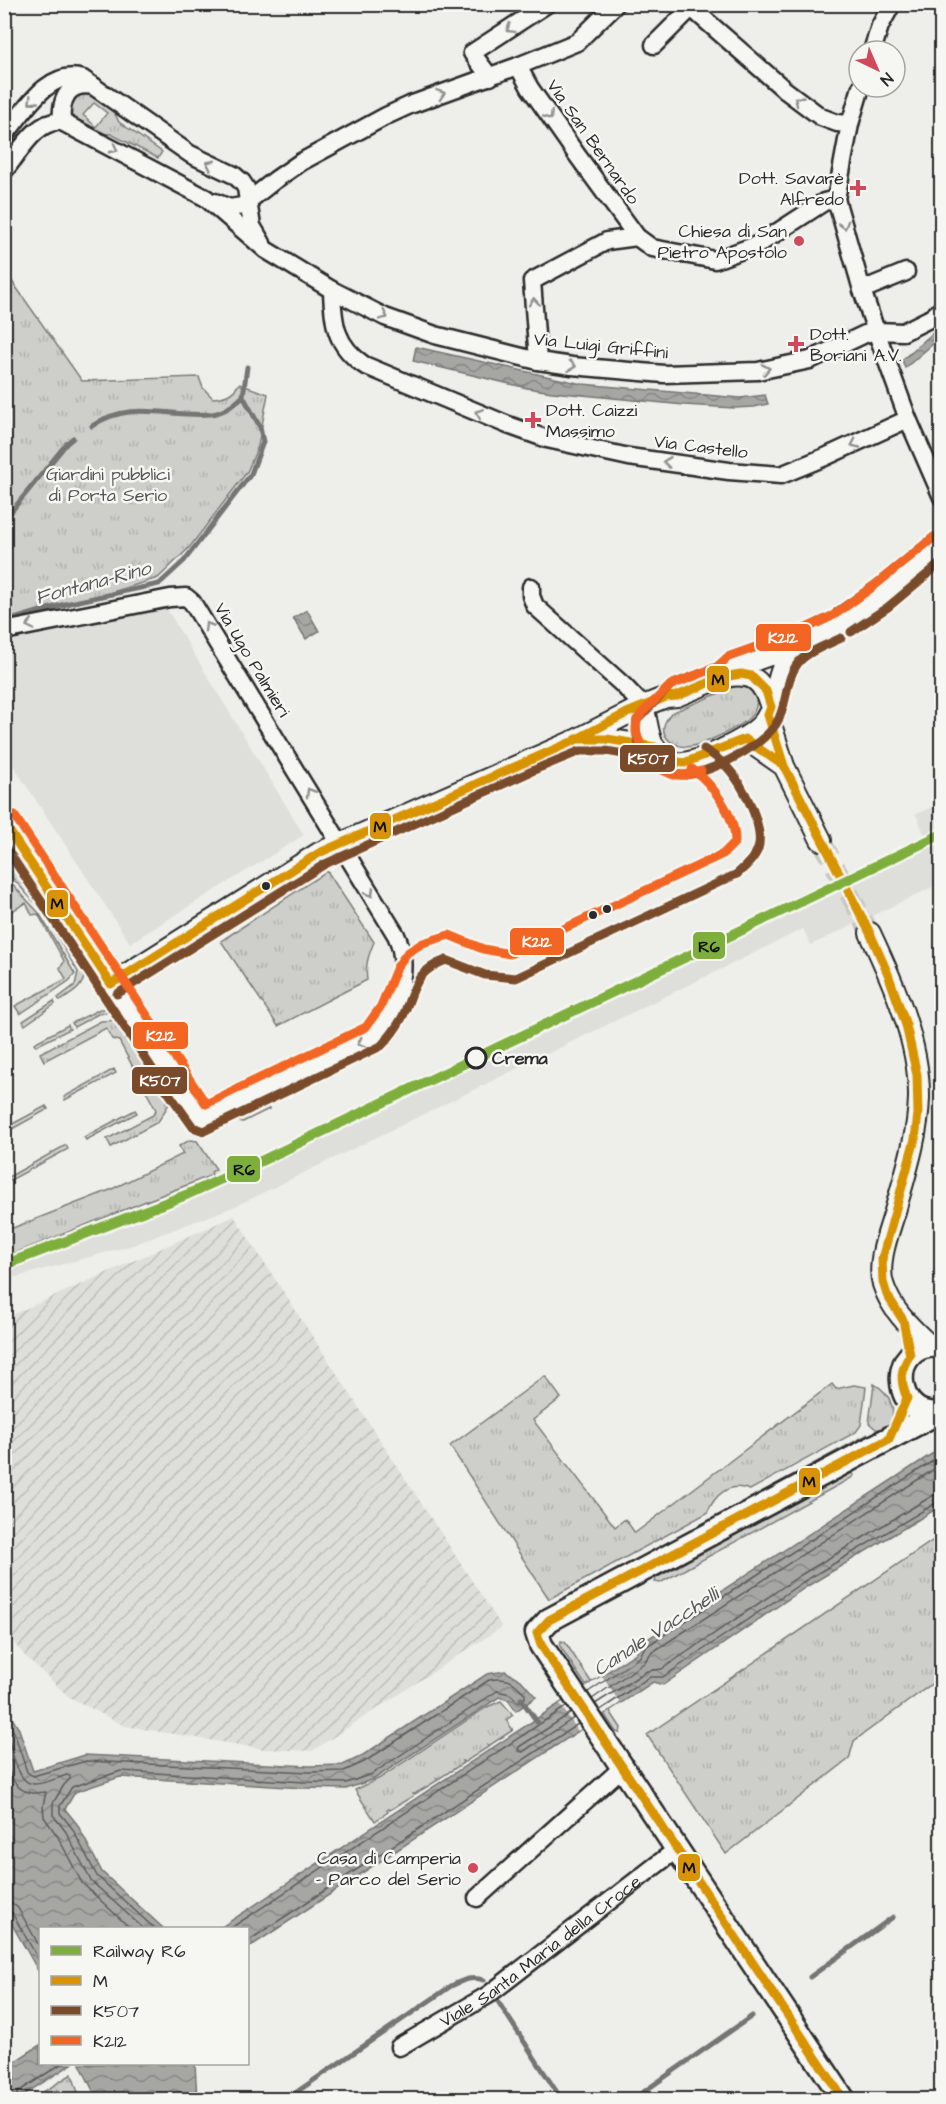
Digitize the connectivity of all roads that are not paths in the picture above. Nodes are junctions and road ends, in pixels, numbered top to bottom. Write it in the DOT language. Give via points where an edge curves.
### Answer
graph roads {
  1 [pos="548,4"];
  2 [pos="616,4"];
  3 [pos="892,4"];
  4 [pos="689,6"];
  5 [pos="876,39"];
  6 [pos="654,45"];
  7 [pos="518,66"];
  8 [pos="490,76"];
  9 [pos="95,87"];
  10 [pos="857,99"];
  11 [pos="62,122"];
  12 [pos="850,124"];
  13 [pos="4,136"];
  14 [pos="4,171"];
  15 [pos="206,198"];
  16 [pos="836,199"];
  17 [pos="248,202"];
  18 [pos="637,237"];
  19 [pos="266,250"];
  20 [pos="906,272"];
  21 [pos="332,290"];
  22 [pos="862,290"];
  23 [pos="942,309"];
  24 [pos="876,332"];
  25 [pos="538,361"];
  26 [pos="908,419"];
  27 [pos="942,497"];
  28 [pos="942,546"];
  29 [pos="531,587"];
  30 [pos="4,630"];
  31 [pos="801,644"];
  32 [pos="723,677"];
  33 [pos="770,711"];
  34 [pos="646,716"];
  35 [pos="578,739"];
  36 [pos="745,739"];
  37 [pos="655,747"];
  38 [pos="784,766"];
  39 [pos="4,822"];
  40 [pos="821,840"];
  41 [pos="340,843"];
  42 [pos="870,933"];
  43 [pos="111,984"];
  44 [pos="927,1349"];
  45 [pos="906,1398"];
  46 [pos="939,1412"];
  47 [pos="889,1439"];
  48 [pos="624,1767"];
  49 [pos="677,1849"];
  50 [pos="477,1898"];
  51 [pos="399,2047"];
  52 [pos="844,2100"];
  1 -- 8 [label="street, one-way" via="472,53"];
  2 -- 7 [label="street" via="578,42"];
  3 -- 5 [label="street"];
  4 -- 6 [label="street"];
  12 -- 4 [label="street, one-way" via="820,117"];
  7 -- 8 [label="street"];
  7 -- 18 [label="street, Via San Bernardo, one-way"];
  17 -- 8 [label="street, one-way" via="302,162 386,116"];
  9 -- 11 [label="street" via="76,86 67,94"];
  9 -- 13 [label="street, one-way" via="68,76 51,83"];
  17 -- 9 [label="street, one-way" via="246,188 238,178 190,154"];
  10 -- 12 [label="street"];
  11 -- 14 [label="street" via="41,127"];
  11 -- 15 [label="street, one-way"];
  12 -- 16 [label="street"];
  15 -- 17 [label="street" via="232,208"];
  15 -- 19 [label="street, Via Luigi Griffini"];
  16 -- 18 [label="street, Via San Bernardo" via="824,202 759,244 715,260 652,248"];
  16 -- 22 [label="street, one-way"];
  17 -- 19 [label="street" via="252,226"];
  25 -- 18 [label="street, one-way" via="532,281 607,241"];
  19 -- 21 [label="street, Via Luigi Griffini"];
  20 -- 22 [label="street"];
  21 -- 25 [label="street, Via Luigi Griffini, one-way" via="410,328"];
  26 -- 21 [label="street, Via Castello, one-way" via="781,475 641,459 567,444 508,425 364,365 346,350 338,335"];
  22 -- 24 [label="street"];
  23 -- 24 [label="street, Via Luigi Griffini" via="903,332"];
  25 -- 24 [label="street, Via Luigi Griffini, one-way" via="664,374 758,371 810,360"];
  24 -- 26 [label="street"];
  26 -- 27 [label="street"];
  28 -- 31 [label="street" via="853,616"];
  29 -- 34 [label="street" via="535,606 623,686"];
  41 -- 30 [label="street, Via Ugo Palmieri, one-way" via="189,599 170,598"];
  31 -- 32 [label="street" via="733,668"];
  31 -- 33 [label="street" via="782,665"];
  32 -- 33 [label="street" via="751,676 766,692"];
  32 -- 34 [label="street" via="677,696"];
  33 -- 36 [label="street"];
  33 -- 38 [label="street"];
  34 -- 35 [label="street"];
  34 -- 37 [label="street"];
  35 -- 37 [label="street"];
  35 -- 41 [label="street"];
  36 -- 37 [label="street" via="684,763 662,758"];
  36 -- 38 [label="street"];
  38 -- 40 [label="street"];
  39 -- 43 [label="street"];
  41 -- 43 [label="street"];
  41 -- 43 [label="street, one-way" via="401,945 400,988 386,1022 374,1037 202,1119"];
  42 -- 44 [label="street" via="906,1025 919,1095 915,1139 882,1259 883,1282 903,1320"];
  44 -- 45 [label="main road" via="903,1365 902,1388"];
  45 -- 46 [label="main road" via="925,1412"];
  45 -- 47 [label="main road"];
  46 -- 47 [label="main road"];
  47 -- 48 [label="main road" via="549,1620 537,1633"];
  48 -- 49 [label="main road"];
  48 -- 50 [label="street"];
  49 -- 51 [label="street, Viale Santa Maria della Croce" via="488,1995"];
  49 -- 52 [label="main road"];
}
